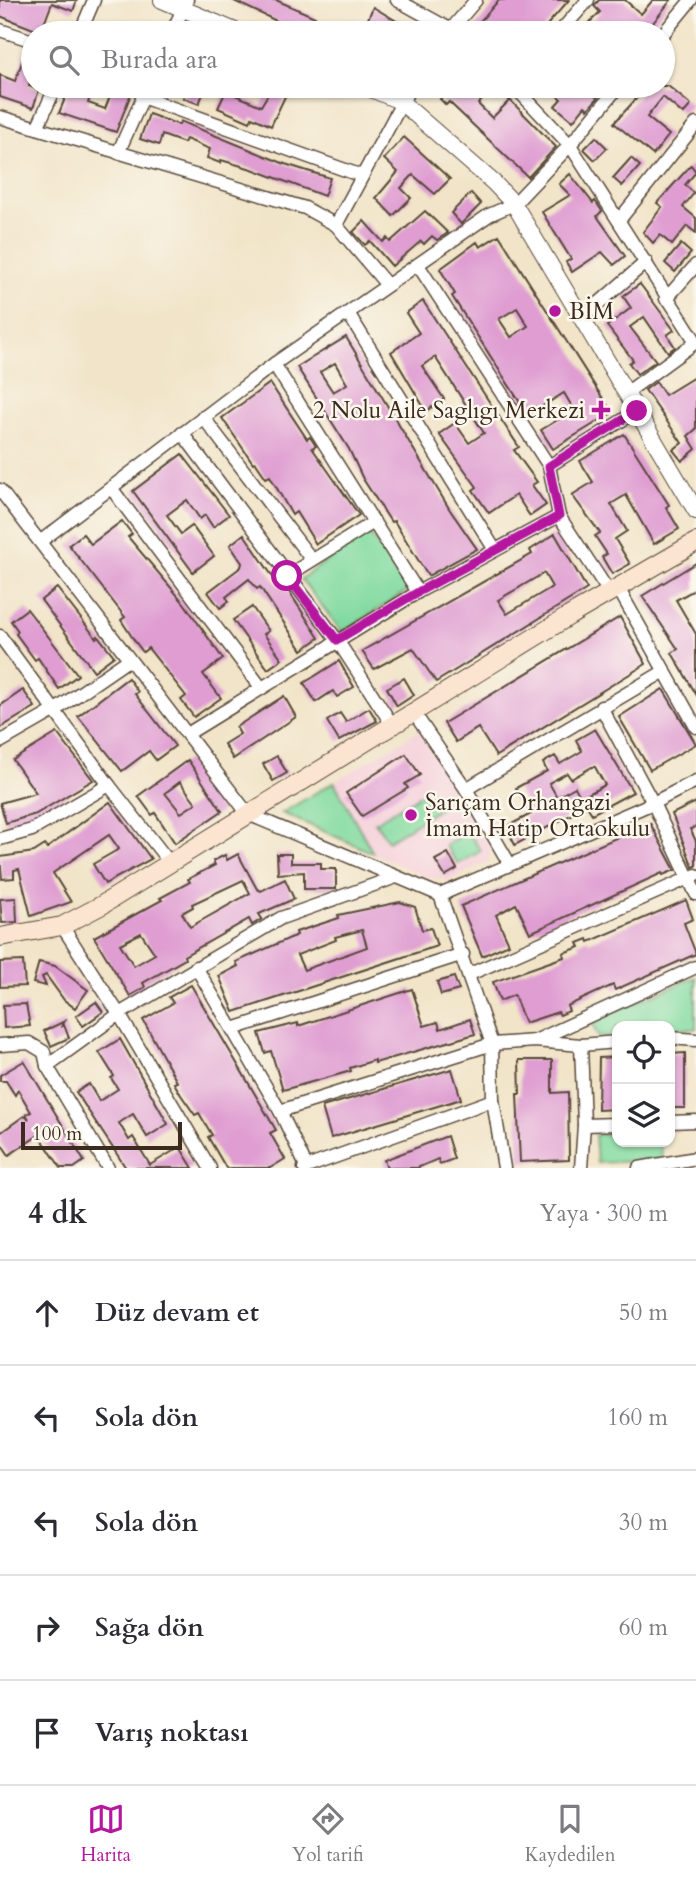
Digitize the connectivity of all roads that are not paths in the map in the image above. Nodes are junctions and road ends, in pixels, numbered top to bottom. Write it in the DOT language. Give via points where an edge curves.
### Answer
graph roads {
  1 [pos="94,0"];
  2 [pos="162,0"];
  3 [pos="397,0"];
  4 [pos="476,0"];
  5 [pos="588,0"];
  6 [pos="691,0"];
  7 [pos="185,4"];
  8 [pos="85,21"];
  9 [pos="177,21"];
  10 [pos="217,21"];
  11 [pos="433,21"];
  12 [pos="460,21"];
  13 [pos="570,21"];
  14 [pos="674,21"];
  15 [pos="0,30"];
  16 [pos="21,37"];
  17 [pos="51,98"];
  18 [pos="142,98"];
  19 [pos="160,98"];
  20 [pos="393,98"];
  21 [pos="402,98"];
  22 [pos="525,98"];
  23 [pos="609,98"];
  24 [pos="400,101"];
  25 [pos="0,117"];
  26 [pos="696,124"];
  27 [pos="37,128"];
  28 [pos="570,145"];
  29 [pos="118,153"];
  30 [pos="362,176"];
  31 [pos="514,204"];
  32 [pos="620,219"];
  33 [pos="336,225"];
  34 [pos="646,262"];
  35 [pos="418,265"];
  36 [pos="696,265"];
  37 [pos="387,285"];
  38 [pos="666,299"];
  39 [pos="348,313"];
  40 [pos="582,318"];
  41 [pos="696,342"];
  42 [pos="274,364"];
  43 [pos="626,393"];
  44 [pos="637,411"];
  45 [pos="203,417"];
  46 [pos="182,433"];
  47 [pos="549,466"];
  48 [pos="112,489"];
  49 [pos="1,493"];
  50 [pos="696,511"];
  51 [pos="559,516"];
  52 [pos="374,522"];
  53 [pos="41,541"];
  54 [pos="696,542"];
  55 [pos="495,550"];
  56 [pos="312,560"];
  57 [pos="287,576"];
  58 [pos="613,590"];
  59 [pos="418,592"];
  60 [pos="0,636"];
  61 [pos="337,640"];
  62 [pos="128,660"];
  63 [pos="663,672"];
  64 [pos="260,687"];
  65 [pos="601,707"];
  66 [pos="54,711"];
  67 [pos="414,713"];
  68 [pos="393,726"];
  69 [pos="696,727"];
  70 [pos="189,733"];
  71 [pos="0,742"];
  72 [pos="696,781"];
  73 [pos="109,785"];
  74 [pos="466,789"];
  75 [pos="653,803"];
  76 [pos="248,814"];
  77 [pos="0,839"];
  78 [pos="170,863"];
  79 [pos="509,863"];
  80 [pos="692,876"];
  81 [pos="396,877"];
  82 [pos="696,894"];
  83 [pos="440,895"];
  84 [pos="62,926"];
  85 [pos="0,937"];
  86 [pos="463,954"];
  87 [pos="196,967"];
  88 [pos="696,967"];
  89 [pos="470,974"];
  90 [pos="119,1014"];
  91 [pos="233,1029"];
  92 [pos="675,1039"];
  93 [pos="536,1041"];
  94 [pos="696,1041"];
  95 [pos="612,1042"];
  96 [pos="492,1044"];
  97 [pos="0,1045"];
  98 [pos="581,1045"];
  99 [pos="47,1066"];
  100 [pos="494,1100"];
  101 [pos="280,1111"];
  102 [pos="696,1121"];
  103 [pos="675,1122"];
  104 [pos="612,1124"];
  105 [pos="584,1125"];
  106 [pos="696,1158"];
  107 [pos="305,1167"];
  108 [pos="108,1168"];
  109 [pos="209,1168"];
  110 [pos="504,1168"];
  111 [pos="581,1168"];
  112 [pos="639,1168"];
  1 -- 8 [label="street"];
  2 -- 7 [label="street"];
  3 -- 11 [label="street"];
  4 -- 12 [label="street"];
  5 -- 13 [label="street"];
  6 -- 14 [label="street"];
  7 -- 9 [label="street"];
  7 -- 10 [label="street"];
  15 -- 16 [label="street"];
  17 -- 27 [label="street"];
  18 -- 29 [label="street"];
  19 -- 30 [label="street"];
  20 -- 24 [label="street"];
  21 -- 24 [label="street"];
  22 -- 28 [label="street"];
  23 -- 28 [label="street"];
  24 -- 30 [label="street"];
  24 -- 31 [label="street"];
  25 -- 27 [label="street"];
  26 -- 32 [label="street"];
  27 -- 29 [label="street"];
  28 -- 31 [label="street"];
  28 -- 32 [label="street"];
  29 -- 33 [label="street" via="305,208"];
  30 -- 33 [label="street"];
  31 -- 35 [label="street" via="489,215"];
  31 -- 40 [label="street"];
  32 -- 34 [label="street"];
  33 -- 37 [label="street"];
  34 -- 38 [label="street"];
  34 -- 40 [label="street"];
  35 -- 37 [label="street"];
  35 -- 47 [label="street"];
  36 -- 38 [label="street"];
  37 -- 39 [label="street"];
  38 -- 41 [label="street"];
  39 -- 42 [label="street"];
  39 -- 55 [label="street"];
  40 -- 43 [label="street"];
  41 -- 43 [label="street"];
  42 -- 45 [label="street"];
  42 -- 52 [label="street"];
  43 -- 44 [label="street"];
  44 -- 47 [label="street"];
  44 -- 50 [label="street"];
  45 -- 46 [label="street"];
  45 -- 56 [label="street"];
  46 -- 48 [label="street"];
  46 -- 57 [label="street"];
  47 -- 51 [label="street"];
  48 -- 53 [label="street"];
  48 -- 64 [label="street"];
  49 -- 53 [label="street"];
  51 -- 55 [label="street"];
  51 -- 58 [label="street"];
  52 -- 56 [label="street"];
  52 -- 59 [label="street"];
  53 -- 62 [label="street"];
  54 -- 58 [label="main road"];
  55 -- 59 [label="street"];
  56 -- 57 [label="street"];
  57 -- 61 [label="street"];
  58 -- 63 [label="street"];
  58 -- 67 [label="main road"];
  59 -- 61 [label="street"];
  60 -- 66 [label="street"];
  61 -- 64 [label="street"];
  61 -- 68 [label="street"];
  62 -- 66 [label="street"];
  62 -- 70 [label="street"];
  63 -- 65 [label="street"];
  63 -- 69 [label="street"];
  64 -- 70 [label="street"];
  65 -- 74 [label="street"];
  65 -- 75 [label="street"];
  66 -- 71 [label="street"];
  66 -- 73 [label="street"];
  67 -- 68 [label="main road"];
  67 -- 74 [label="street"];
  68 -- 76 [label="main road"];
  70 -- 76 [label="street"];
  72 -- 75 [label="street"];
  73 -- 77 [label="street" via="32,830"];
  73 -- 78 [label="street"];
  74 -- 79 [label="street"];
  75 -- 79 [label="street"];
  75 -- 80 [label="street"];
  76 -- 78 [label="main road"];
  76 -- 81 [label="street"];
  78 -- 84 [label="main road"];
  79 -- 83 [label="street"];
  80 -- 82 [label="street"];
  80 -- 89 [label="street"];
  81 -- 83 [label="street"];
  81 -- 87 [label="street" via="281,918"];
  83 -- 86 [label="street"];
  84 -- 85 [label="main road"];
  84 -- 90 [label="street"];
  86 -- 89 [label="street"];
  86 -- 91 [label="street"];
  87 -- 90 [label="street"];
  87 -- 91 [label="street"];
  88 -- 93 [label="street"];
  89 -- 96 [label="street"];
  90 -- 99 [label="street"];
  90 -- 109 [label="street"];
  91 -- 101 [label="street"];
  92 -- 94 [label="street"];
  93 -- 96 [label="street"];
  93 -- 98 [label="street"];
  95 -- 98 [label="street"];
  96 -- 100 [label="street"];
  96 -- 101 [label="street"];
  97 -- 99 [label="street" via="29,1043 44,1052"];
  98 -- 105 [label="street"];
  99 -- 108 [label="street"];
  100 -- 107 [label="street"];
  100 -- 110 [label="street"];
  101 -- 107 [label="street"];
  102 -- 103 [label="street"];
  104 -- 105 [label="street"];
  105 -- 111 [label="street"];
  106 -- 112 [label="street"];
}
